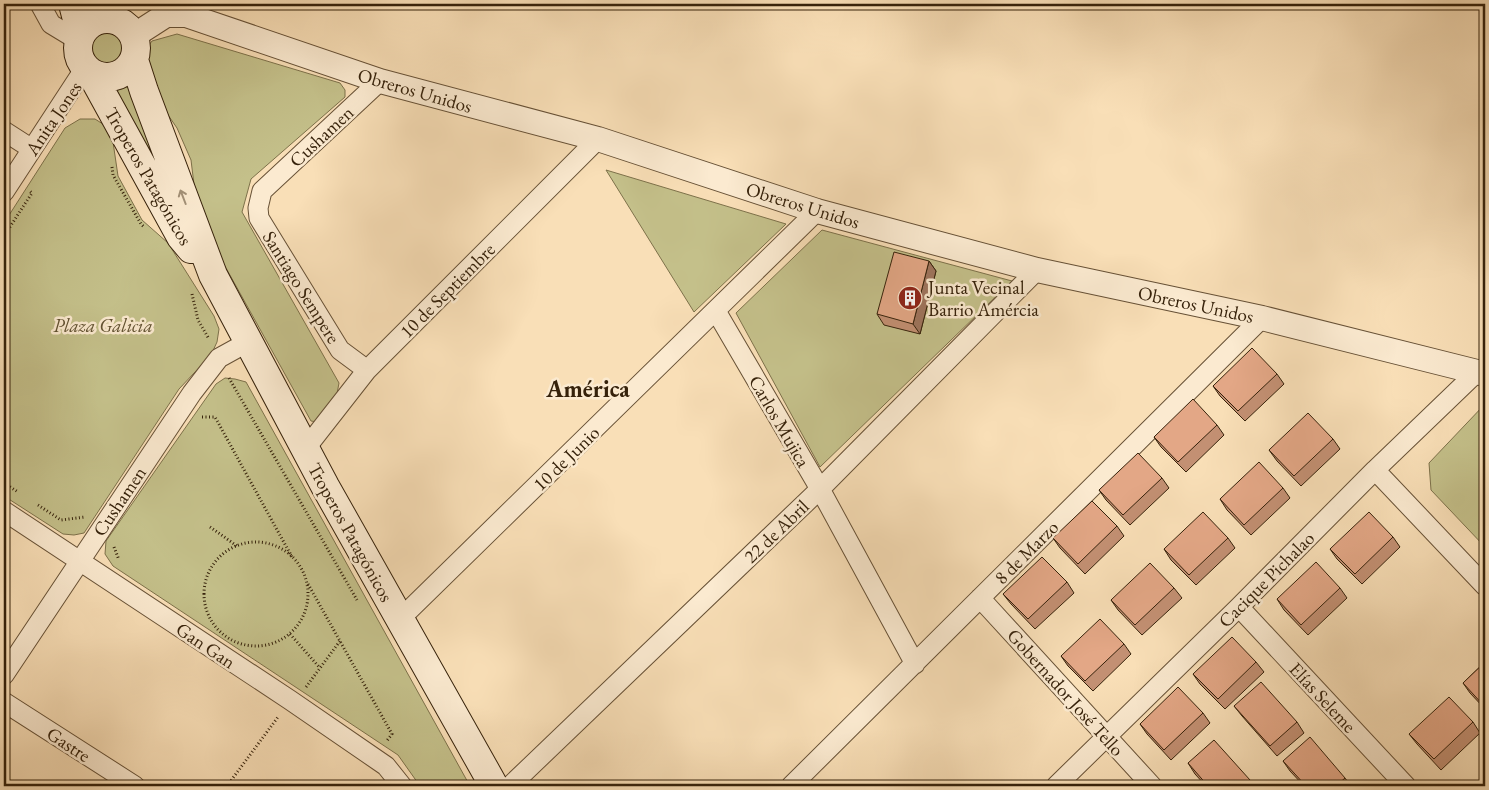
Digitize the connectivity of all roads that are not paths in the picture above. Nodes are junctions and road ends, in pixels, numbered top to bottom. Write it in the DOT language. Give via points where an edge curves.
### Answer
graph roads {
  1 [pos="40,4"];
  2 [pos="73,4"];
  3 [pos="109,12"];
  4 [pos="80,38"];
  5 [pos="135,48"];
  6 [pos="88,71"];
  7 [pos="380,81"];
  8 [pos="4,131"];
  9 [pos="598,139"];
  10 [pos="32,149"];
  11 [pos="262,191"];
  12 [pos="4,192"];
  13 [pos="817,211"];
  14 [pos="1037,270"];
  15 [pos="201,280"];
  16 [pos="716,311"];
  17 [pos="1262,318"];
  18 [pos="248,342"];
  19 [pos="367,370"];
  20 [pos="1481,373"];
  21 [pos="306,448"];
  22 [pos="1375,470"];
  23 [pos="820,489"];
  24 [pos="4,511"];
  25 [pos="79,560"];
  26 [pos="1485,586"];
  27 [pos="980,598"];
  28 [pos="1239,607"];
  29 [pos="399,620"];
  30 [pos="915,664"];
  31 [pos="4,675"];
  32 [pos="4,702"];
  33 [pos="1106,736"];
  34 [pos="135,786"];
  35 [pos="402,786"];
  36 [pos="494,786"];
  37 [pos="510,786"];
  38 [pos="791,786"];
  39 [pos="1056,786"];
  40 [pos="1152,786"];
  41 [pos="1406,786"];
  1 -- 4 [label="street" via="51,24"];
  2 -- 4 [label="main road, Troperos Patagónicos"];
  3 -- 4 [label="main road" via="105,19 87,27"];
  3 -- 5 [label="main road" via="130,28"];
  4 -- 6 [label="main road, Troperos Patagónicos" via="78,54"];
  5 -- 6 [label="main road, Troperos Patagónicos" via="129,69 116,76 100,77"];
  5 -- 7 [label="street, Obreros Unidos" via="166,15 186,15"];
  15 -- 5 [label="main road, Troperos Patagónicos, one-way" via="144,91"];
  6 -- 10 [label="street, Anita Jones"];
  6 -- 15 [label="main road, Troperos Patagónicos" via="181,237"];
  7 -- 9 [label="street, Obreros Unidos"];
  7 -- 11 [label="street, Cushamen"];
  8 -- 10 [label="street"];
  9 -- 13 [label="street, Obreros Unidos"];
  9 -- 19 [label="street, 10 de Septiembre"];
  10 -- 12 [label="street, Anita Jones"];
  11 -- 19 [label="street, Santiago Sempere" via="259,218 340,350"];
  13 -- 14 [label="street, Obreros Unidos"];
  13 -- 16 [label="street, 10 de Junio"];
  14 -- 17 [label="street, Obreros Unidos"];
  14 -- 23 [label="street, 22 de Abril"];
  15 -- 18 [label="main road, Troperos Patagónicos"];
  16 -- 23 [label="street, Carlos Mujica"];
  16 -- 29 [label="street, 10 de Junio"];
  17 -- 20 [label="street, Obreros Unidos"];
  17 -- 27 [label="street, 8 de Marzo"];
  18 -- 21 [label="main road, Troperos Patagónicos"];
  18 -- 25 [label="street, Cushamen" via="219,358"];
  19 -- 21 [label="street, 10 de Septiembre"];
  20 -- 22 [label="street, Cacique Pichalao"];
  21 -- 29 [label="main road, Troperos Patagónicos"];
  22 -- 26 [label="street"];
  22 -- 28 [label="street, Cacique Pichalao"];
  23 -- 30 [label="street, Carlos Mujica"];
  23 -- 37 [label="street, 22 de Abril"];
  24 -- 25 [label="street, Gan Gan"];
  25 -- 31 [label="street, Cushamen"];
  25 -- 35 [label="street, Gan Gan" via="297,695 386,766"];
  27 -- 30 [label="street, 8 de Marzo"];
  27 -- 33 [label="street, Gobernador José Tello"];
  28 -- 33 [label="street, Cacique Pichalao"];
  28 -- 41 [label="street, Elías Seleme"];
  29 -- 36 [label="main road, Troperos Patagónicos"];
  30 -- 38 [label="street, 8 de Marzo"];
  32 -- 34 [label="street, Gastre"];
  33 -- 39 [label="street, Cacique Pichalao"];
  33 -- 40 [label="street, Gobernador José Tello"];
}
